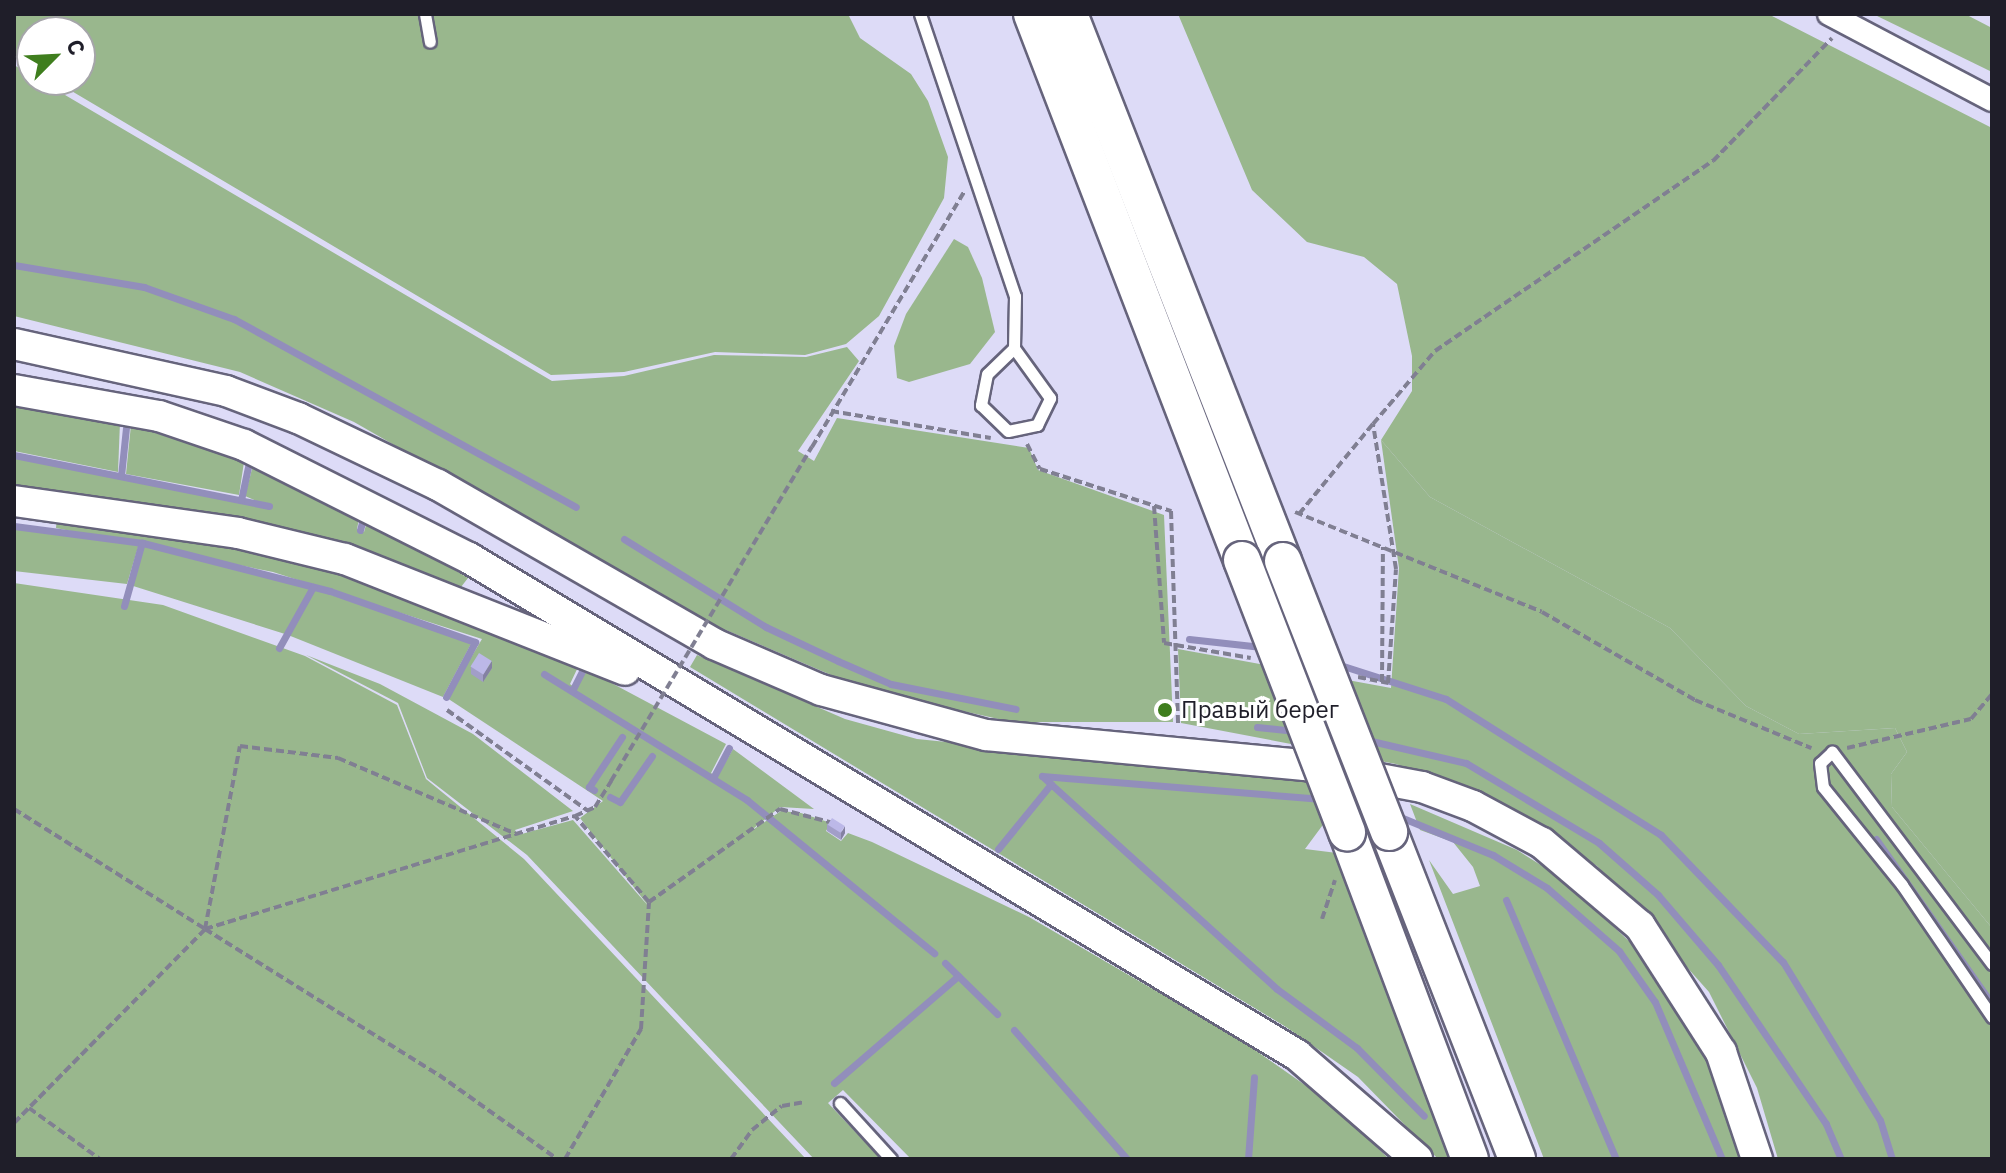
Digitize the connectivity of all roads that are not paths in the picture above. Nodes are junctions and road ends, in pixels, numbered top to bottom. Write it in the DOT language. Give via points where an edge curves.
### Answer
graph roads {
  1 [pos="425,14"];
  2 [pos="920,14"];
  3 [pos="1032,14"];
  4 [pos="1069,14"];
  5 [pos="1839,19"];
  6 [pos="430,42"];
  7 [pos="1992,100"];
  8 [pos="14,344"];
  9 [pos="1014,348"];
  10 [pos="14,390"];
  11 [pos="14,501"];
  12 [pos="727,714"];
  13 [pos="1992,964"];
  14 [pos="1992,1017"];
  15 [pos="840,1103"];
  16 [pos="891,1159"];
  17 [pos="1417,1159"];
  18 [pos="1470,1159"];
  19 [pos="1517,1159"];
  20 [pos="1757,1159"];
  1 -- 6 [label="lane"];
  2 -- 9 [label="lane" via="1006,261 1019,324"];
  3 -- 18 [label="highway, bridge"];
  4 -- 19 [label="highway, bridge"];
  5 -- 7 [label="street"];
  8 -- 20 [label="main road" via="226,391 298,418 438,485 714,644 821,690 986,735 1305,765 1422,787 1473,806 1542,843 1640,926 1721,1052"];
  9 -- 9 [label="lane" via="987,374 981,405 1008,431 1037,425 1050,398"];
  10 -- 12 [label="main road" via="159,416 244,445 469,558"];
  11 -- 12 [label="main road" via="183,524 345,559"];
  12 -- 17 [label="main road" via="1297,1055"];
  13 -- 14 [label="lane" via="1832,752 1820,763 1823,787 1902,885"];
  15 -- 16 [label="lane"];
}
